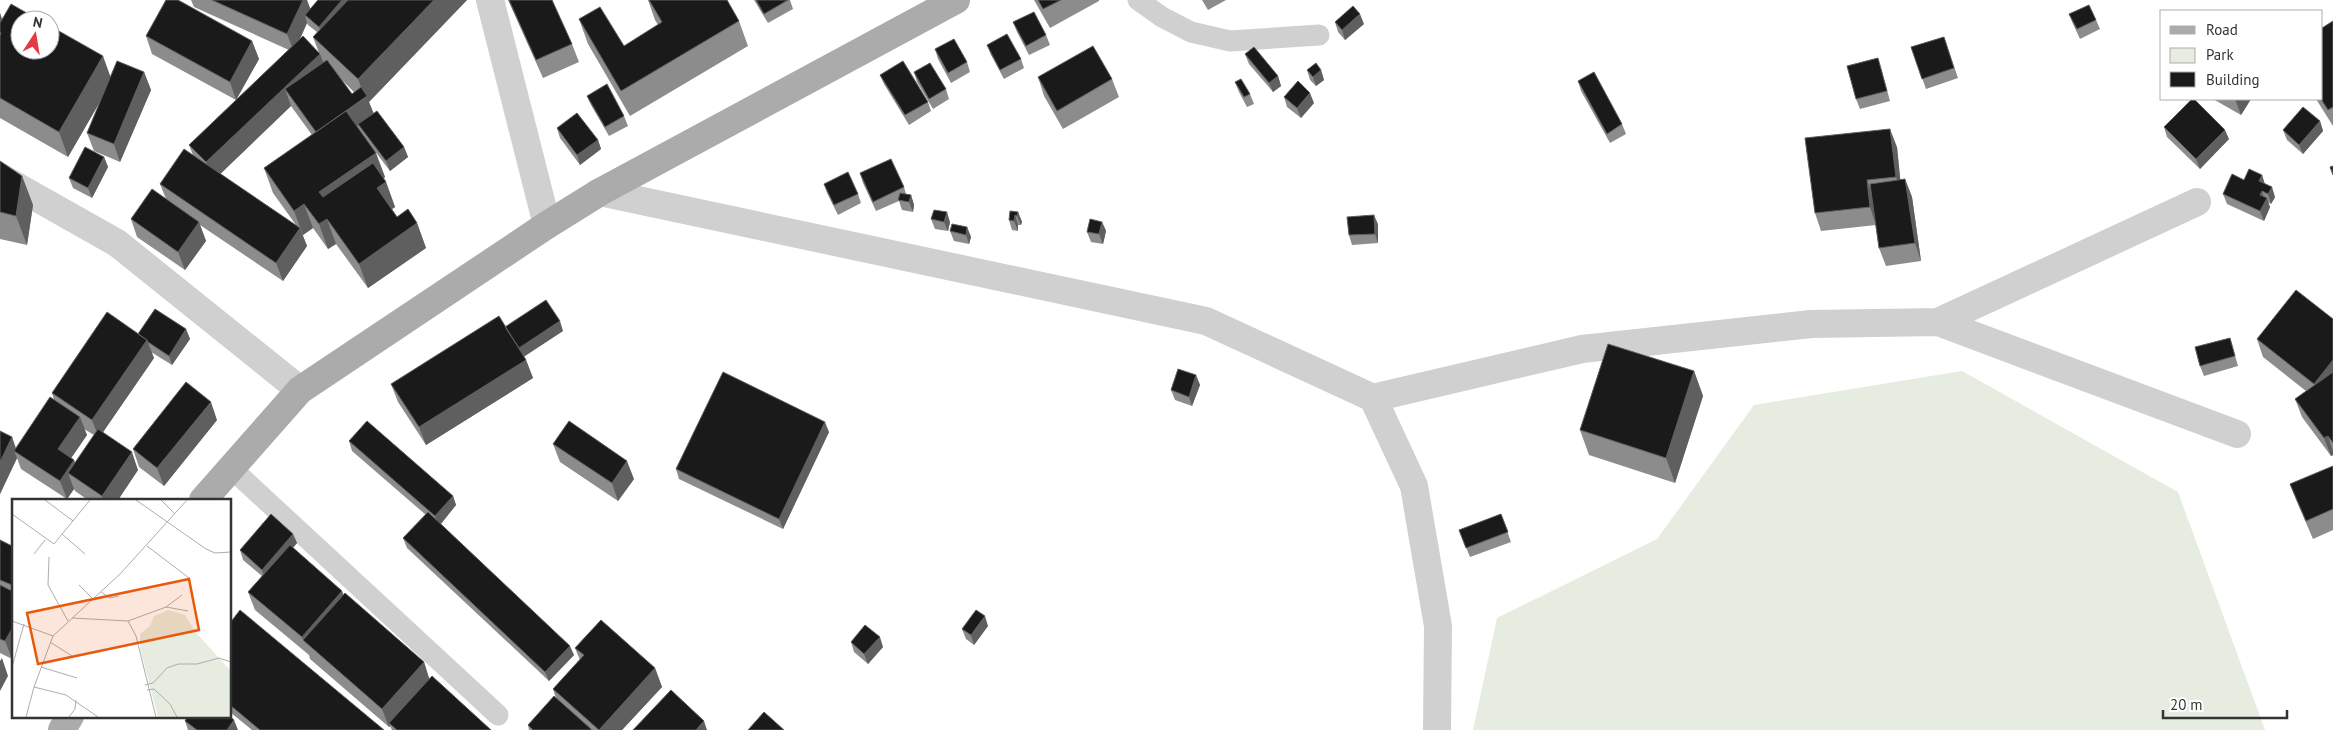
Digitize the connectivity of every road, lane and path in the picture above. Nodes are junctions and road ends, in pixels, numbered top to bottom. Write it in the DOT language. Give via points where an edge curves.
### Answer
graph roads {
  1 [pos="490,0"];
  2 [pos="956,0"];
  3 [pos="1138,0"];
  4 [pos="1319,35"];
  5 [pos="0,178"];
  6 [pos="600,192"];
  7 [pos="2197,202"];
  8 [pos="546,225"];
  9 [pos="1938,322"];
  10 [pos="300,390"];
  11 [pos="1373,398"];
  12 [pos="2237,434"];
  13 [pos="232,468"];
  14 [pos="204,499"];
  15 [pos="498,715"];
  16 [pos="69,718"];
  17 [pos="62,730"];
  18 [pos="1437,730"];
  1 -- 8 [label="street"];
  2 -- 6 [label="main road"];
  3 -- 4 [label="lane" via="1191,32 1230,42"];
  5 -- 10 [label="street" via="117,243"];
  6 -- 8 [label="main road"];
  6 -- 11 [label="street" via="1206,321"];
  7 -- 9 [label="street"];
  8 -- 10 [label="main road"];
  9 -- 11 [label="street" via="1812,324 1582,349"];
  9 -- 12 [label="street"];
  10 -- 13 [label="main road"];
  11 -- 18 [label="street" via="1414,486 1438,626"];
  13 -- 14 [label="main road"];
  13 -- 15 [label="lane"];
  16 -- 17 [label="main road"];
}
